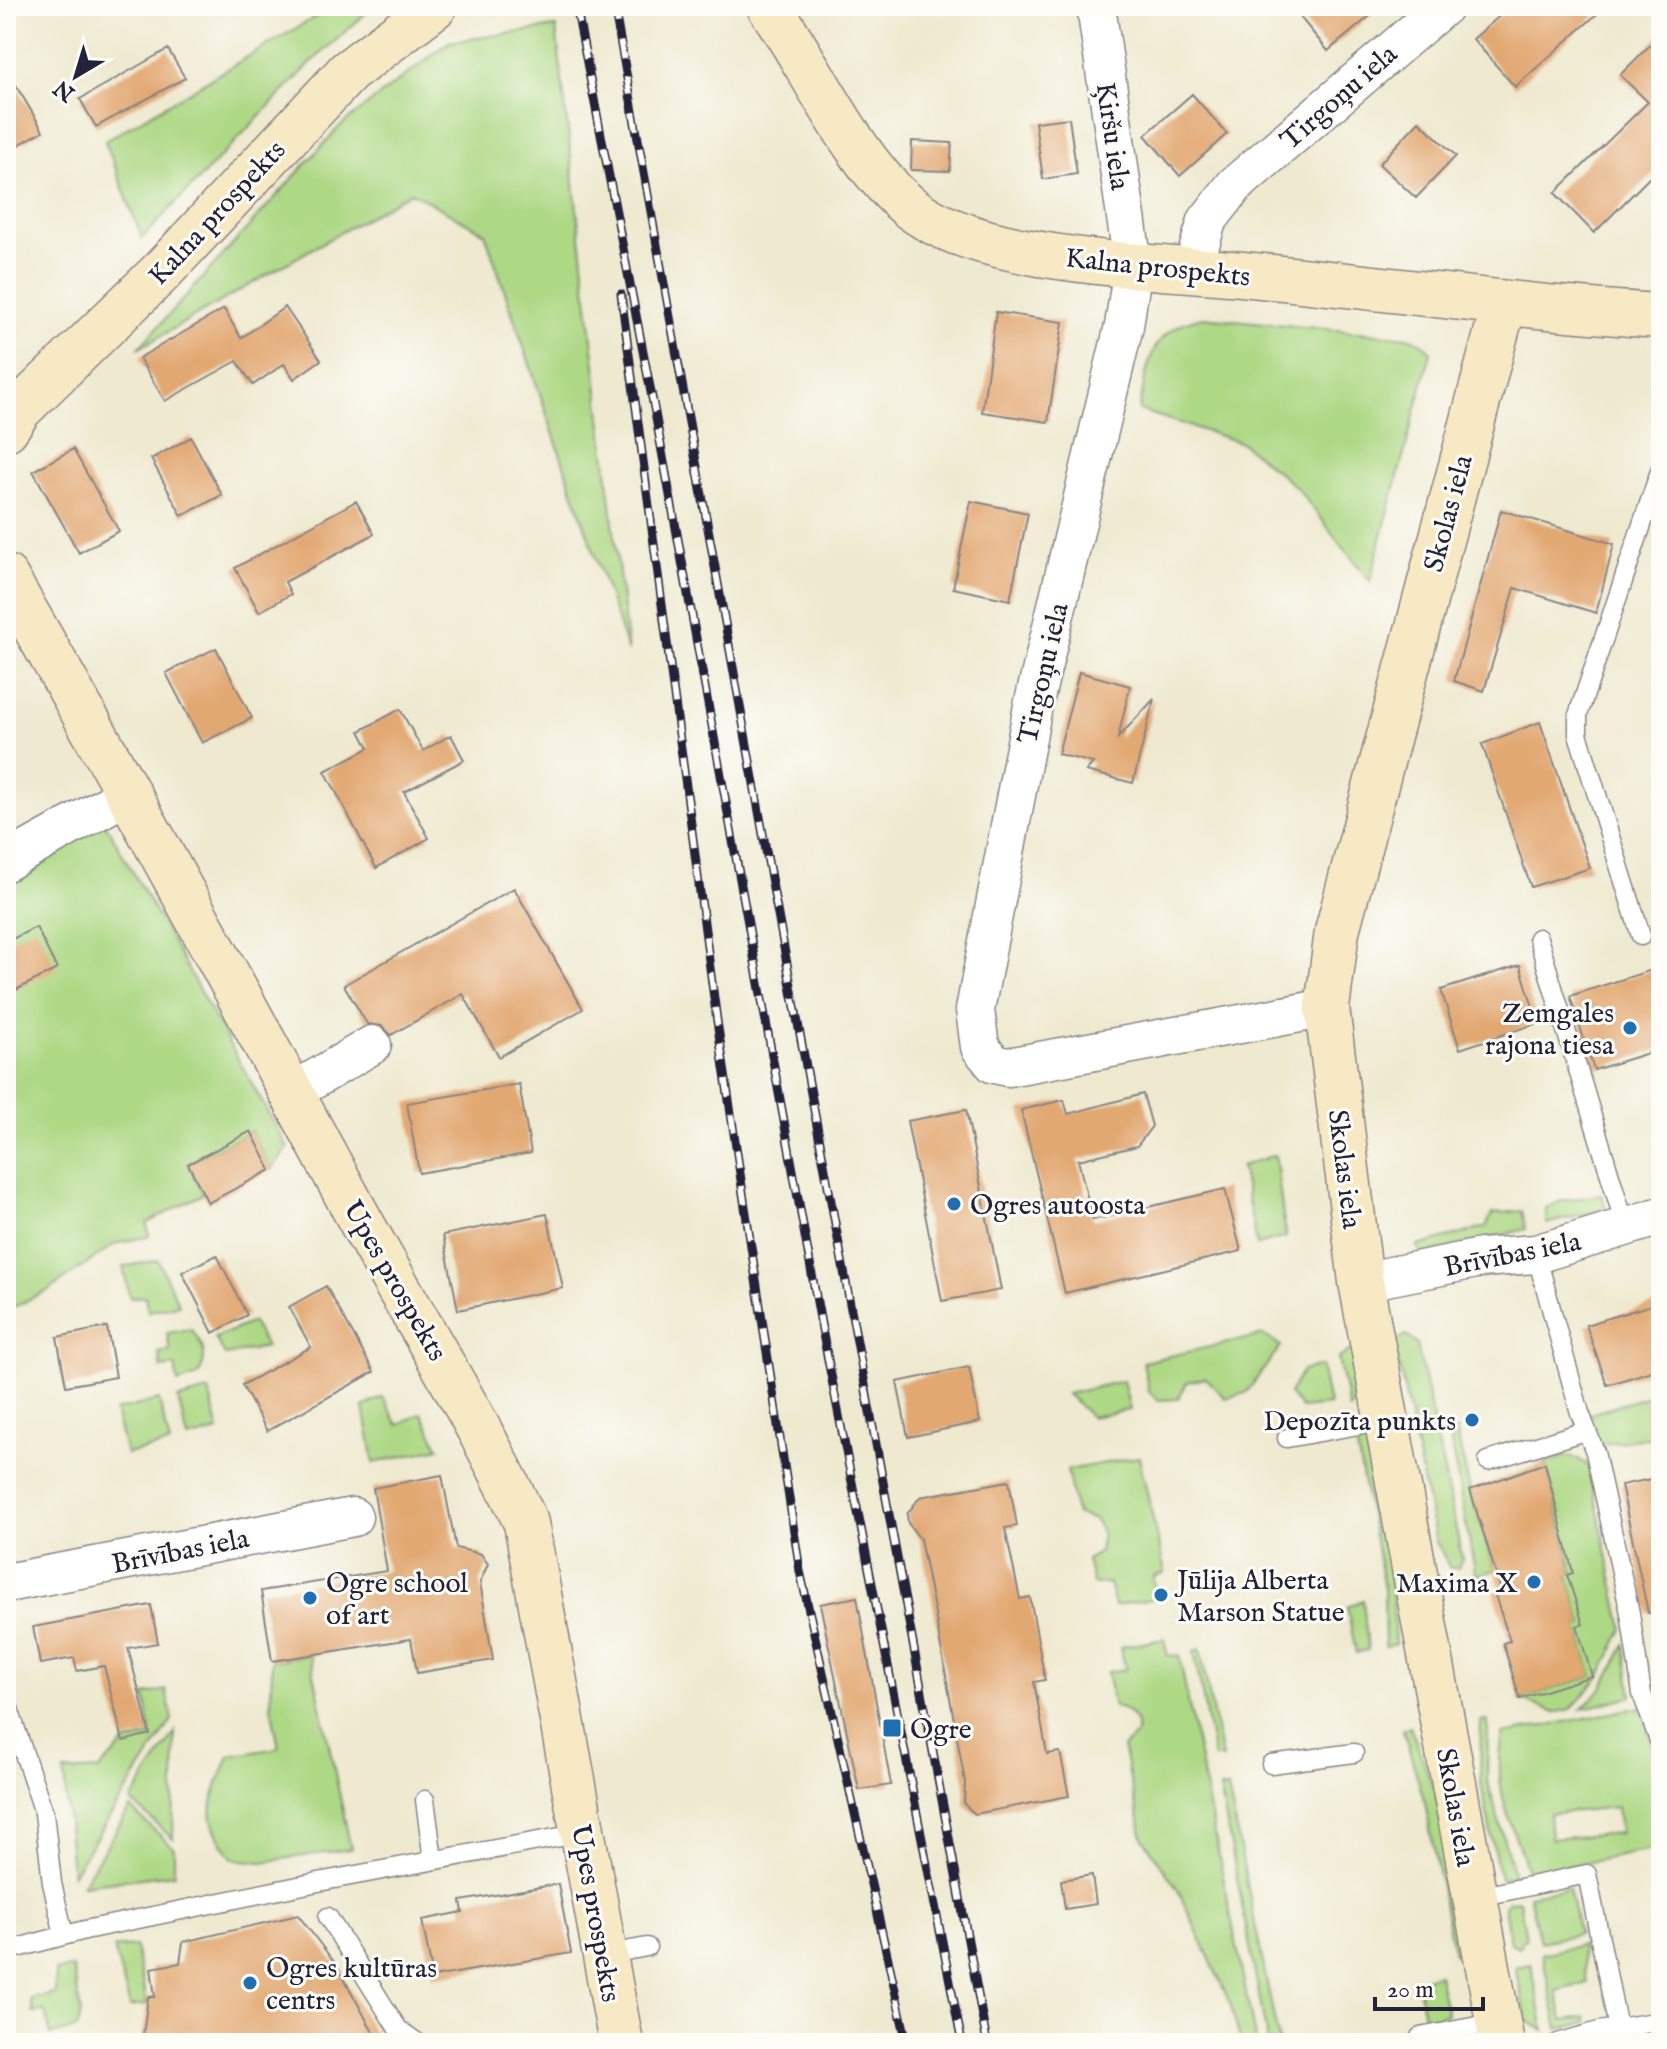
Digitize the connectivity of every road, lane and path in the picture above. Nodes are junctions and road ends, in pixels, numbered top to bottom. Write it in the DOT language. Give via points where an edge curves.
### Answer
graph roads {
  1 [pos="435,6"];
  2 [pos="769,6"];
  3 [pos="1096,6"];
  4 [pos="1444,6"];
  5 [pos="1133,266"];
  6 [pos="1192,271"];
  7 [pos="1504,304"];
  8 [pos="1661,316"];
  9 [pos="6,429"];
  10 [pos="1661,468"];
  11 [pos="6,577"];
  12 [pos="128,794"];
  13 [pos="6,862"];
  14 [pos="1641,936"];
  15 [pos="1538,938"];
  16 [pos="1327,1008"];
  17 [pos="372,1045"];
  18 [pos="293,1092"];
  19 [pos="1644,1222"];
  20 [pos="1536,1254"];
  21 [pos="1361,1282"];
  22 [pos="1386,1420"];
  23 [pos="1585,1431"];
  24 [pos="1287,1438"];
  25 [pos="1488,1461"];
  26 [pos="353,1517"];
  27 [pos="6,1583"];
  28 [pos="6,1700"];
  29 [pos="1661,1746"];
  30 [pos="1354,1753"];
  31 [pos="1271,1764"];
  32 [pos="425,1800"];
  33 [pos="582,1833"];
  34 [pos="433,1860"];
  35 [pos="1474,1898"];
  36 [pos="328,1917"];
  37 [pos="64,1935"];
  38 [pos="647,1947"];
  39 [pos="6,1951"];
  40 [pos="604,1955"];
  41 [pos="1661,2021"];
  42 [pos="1618,2028"];
  43 [pos="1500,2033"];
  44 [pos="1420,2037"];
  45 [pos="418,2043"];
  46 [pos="621,2043"];
  47 [pos="1558,2043"];
  1 -- 9 [label="main road, Kalna prospekts" via="348,72"];
  2 -- 5 [label="main road, Kalna prospekts" via="868,164 918,214 968,238"];
  3 -- 5 [label="street, Ķiršu iela"];
  4 -- 6 [label="street, Tirgoņu iela" via="1235,185 1207,221"];
  5 -- 6 [label="main road, Kalna prospekts"];
  5 -- 16 [label="street, Tirgoņu iela" via="1124,326 1033,706 975,1010 980,1047 994,1064 1008,1067"];
  6 -- 7 [label="main road, Kalna prospekts"];
  7 -- 8 [label="main road, Kalna prospekts"];
  7 -- 16 [label="main road, Skolas iela" via="1337,931"];
  10 -- 14 [label="lane" via="1578,715 1578,734"];
  11 -- 12 [label="main road, Upes prospekts"];
  12 -- 13 [label="street"];
  12 -- 18 [label="main road, Upes prospekts"];
  15 -- 19 [label="lane"];
  16 -- 21 [label="main road, Skolas iela"];
  17 -- 18 [label="street"];
  18 -- 33 [label="main road, Upes prospekts" via="492,1448 526,1523"];
  19 -- 20 [label="street, Brīvības iela"];
  20 -- 21 [label="street, Brīvības iela" via="1481,1258"];
  20 -- 23 [label="lane"];
  21 -- 22 [label="main road, Skolas iela"];
  22 -- 24 [label="lane"];
  22 -- 35 [label="main road, Skolas iela"];
  23 -- 25 [label="lane"];
  23 -- 29 [label="lane" via="1613,1529 1642,1694"];
  26 -- 27 [label="street, Brīvības iela"];
  28 -- 37 [label="lane" via="44,1813"];
  30 -- 31 [label="lane"];
  32 -- 34 [label="lane"];
  33 -- 34 [label="lane"];
  33 -- 40 [label="main road, Upes prospekts"];
  34 -- 37 [label="lane"];
  35 -- 42 [label="lane" via="1587,1874"];
  35 -- 43 [label="main road, Skolas iela"];
  36 -- 45 [label="lane" via="398,2029"];
  37 -- 39 [label="lane"];
  38 -- 40 [label="lane"];
  40 -- 46 [label="main road, Upes prospekts"];
  41 -- 42 [label="lane"];
  42 -- 47 [label="lane"];
  43 -- 44 [label="lane"];
}
